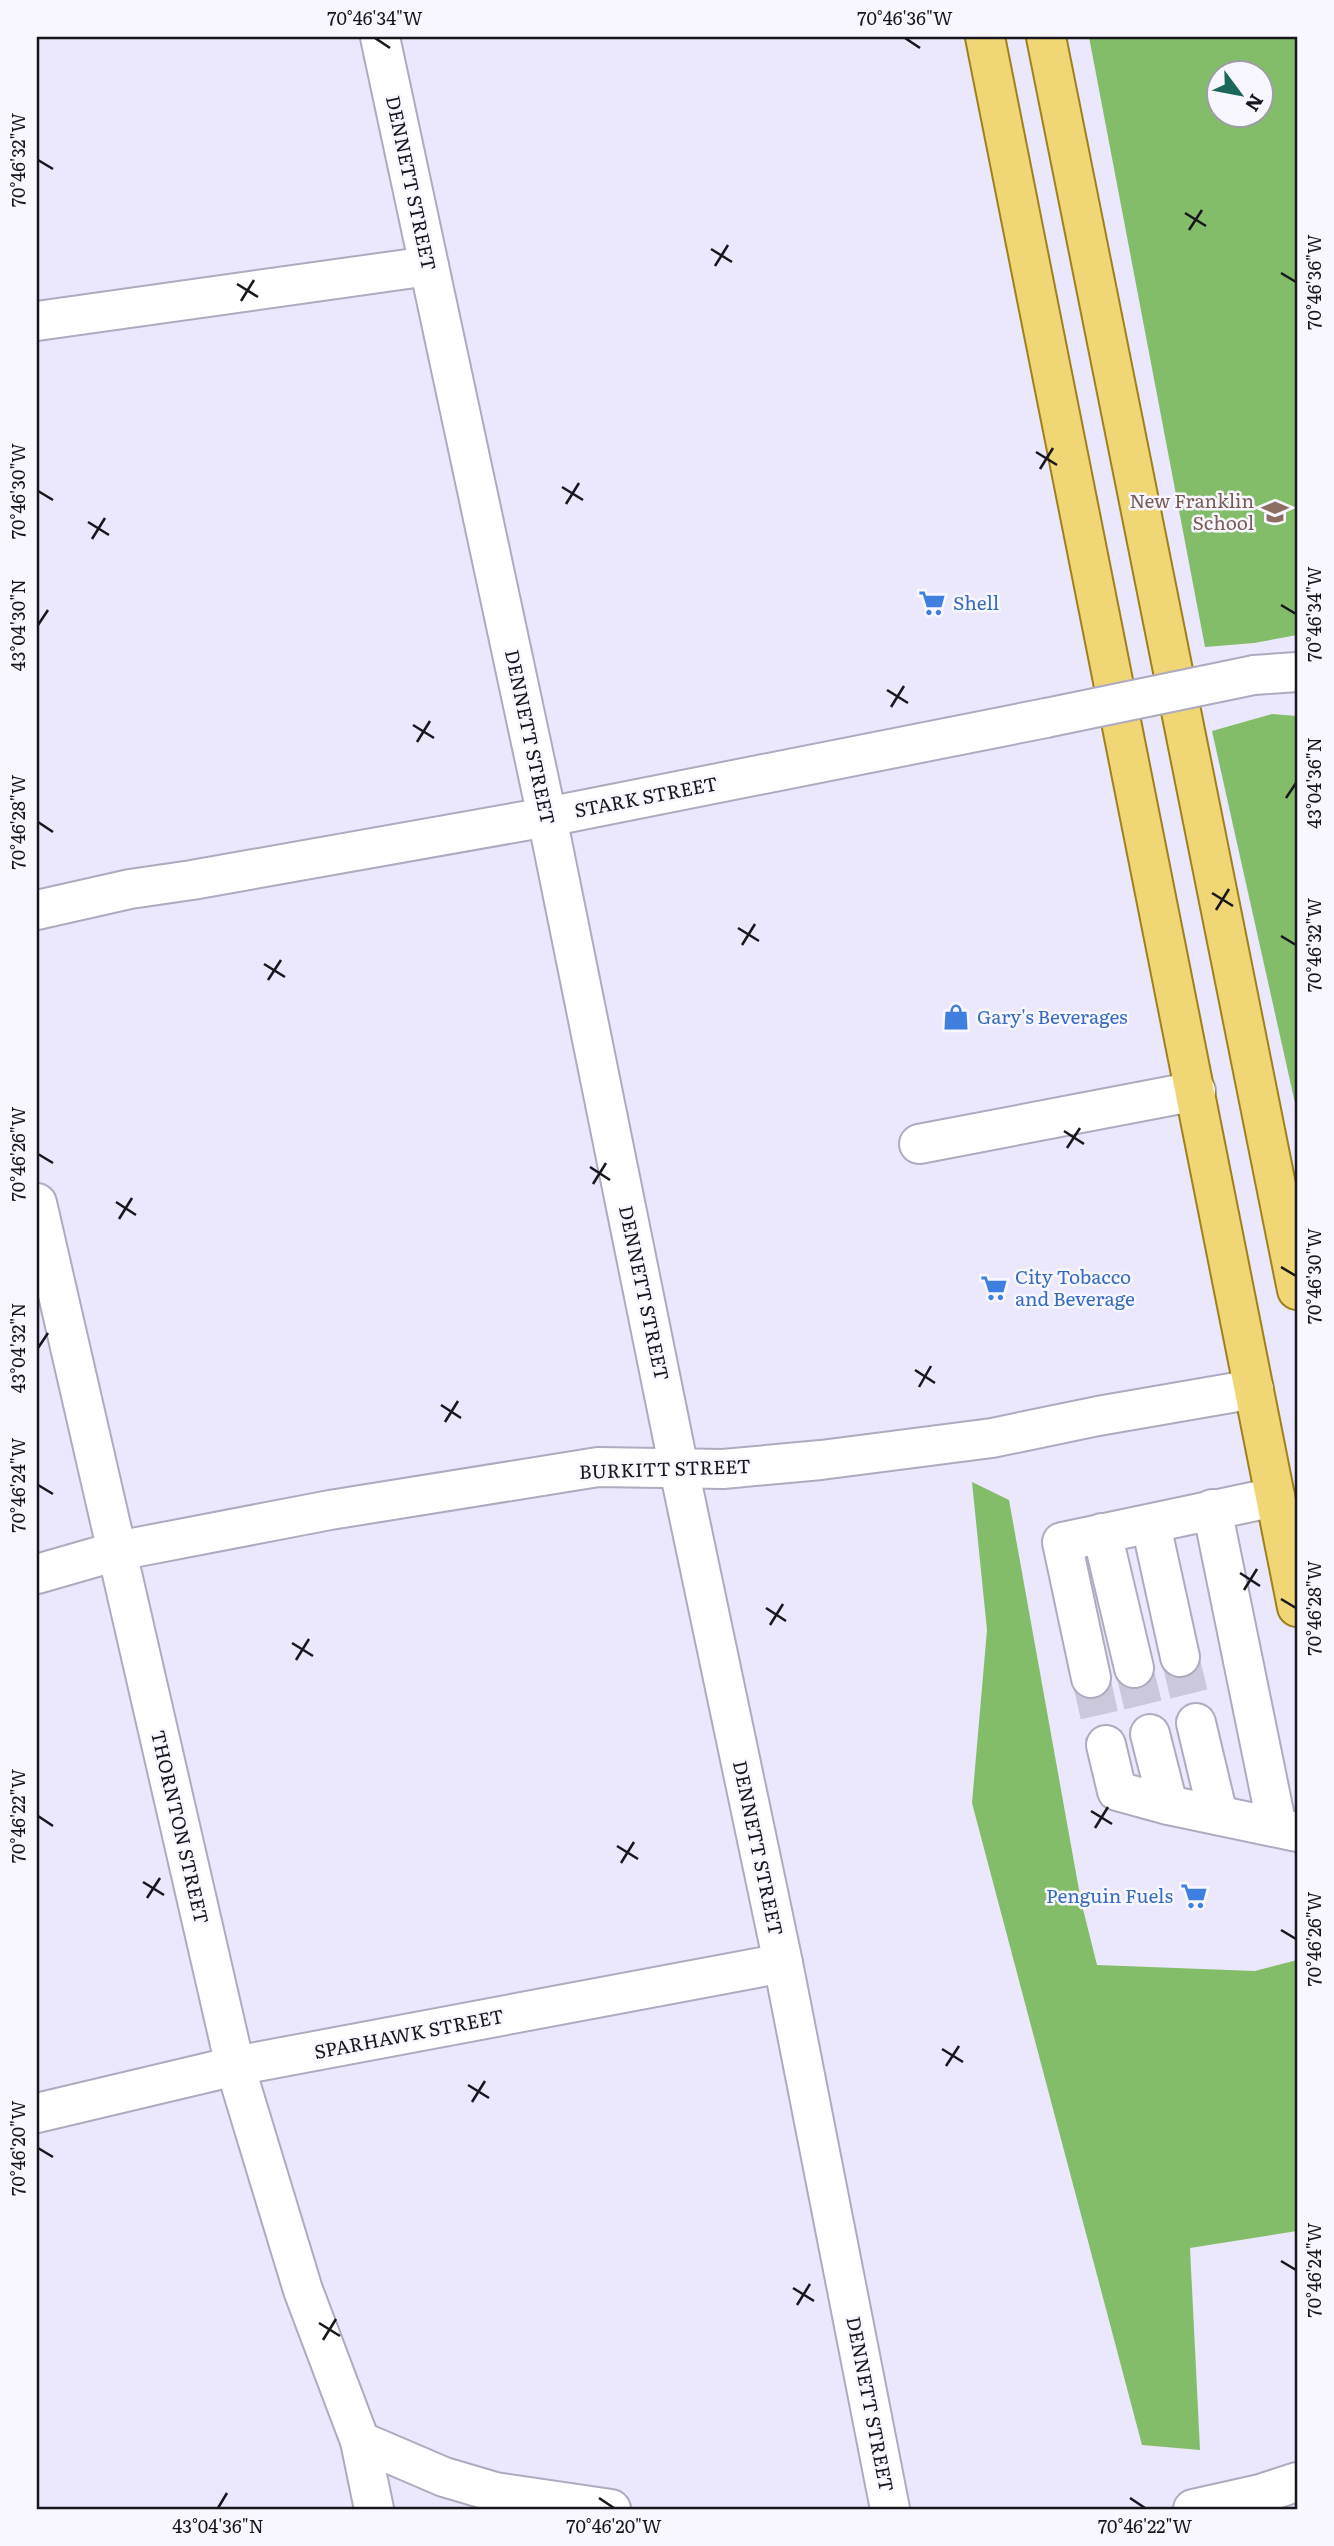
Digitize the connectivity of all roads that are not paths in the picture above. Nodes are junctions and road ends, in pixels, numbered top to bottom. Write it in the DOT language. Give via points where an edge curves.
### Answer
graph roads {
  1 [pos="380,37"];
  2 [pos="985,37"];
  3 [pos="1046,37"];
  4 [pos="429,266"];
  5 [pos="37,321"];
  6 [pos="1297,672"];
  7 [pos="547,817"];
  8 [pos="37,910"];
  9 [pos="1196,1091"];
  10 [pos="919,1143"];
  11 [pos="37,1203"];
  12 [pos="1297,1290"];
  13 [pos="1254,1389"];
  14 [pos="679,1469"];
  15 [pos="1275,1497"];
  16 [pos="1212,1509"];
  17 [pos="1151,1525"];
  18 [pos="1102,1533"];
  19 [pos="117,1552"];
  20 [pos="37,1574"];
  21 [pos="1297,1608"];
  22 [pos="1180,1657"];
  23 [pos="1133,1668"];
  24 [pos="1091,1678"];
  25 [pos="1196,1723"];
  26 [pos="1150,1734"];
  27 [pos="1106,1745"];
  28 [pos="1168,1805"];
  29 [pos="1218,1815"];
  30 [pos="1287,1830"];
  31 [pos="783,1963"];
  32 [pos="235,2066"];
  33 [pos="37,2113"];
  34 [pos="360,2441"];
  35 [pos="1297,2482"];
  36 [pos="374,2509"];
  37 [pos="611,2509"];
  38 [pos="890,2509"];
  39 [pos="1193,2509"];
  1 -- 4 [label="street, DENNETT STREET"];
  2 -- 9 [label="main road"];
  3 -- 12 [label="main road"];
  4 -- 5 [label="street"];
  4 -- 7 [label="street, DENNETT STREET"];
  6 -- 7 [label="street, STARK STREET, bridge" via="1254,675"];
  7 -- 8 [label="street, STARK STREET" via="130,889"];
  7 -- 14 [label="street, DENNETT STREET"];
  9 -- 10 [label="street"];
  9 -- 13 [label="main road"];
  11 -- 19 [label="street, THORNTON STREET"];
  13 -- 14 [label="street, BURKITT STREET" via="992,1438 821,1460"];
  13 -- 15 [label="main road"];
  14 -- 19 [label="street, BURKITT STREET" via="598,1467 330,1510"];
  14 -- 31 [label="street, DENNETT STREET"];
  15 -- 16 [label="street"];
  15 -- 21 [label="main road"];
  16 -- 17 [label="street"];
  16 -- 30 [label="street"];
  17 -- 18 [label="street"];
  17 -- 22 [label="street"];
  18 -- 23 [label="street"];
  18 -- 24 [label="street" via="1062,1542"];
  19 -- 20 [label="street, BURKITT STREET"];
  19 -- 32 [label="street, THORNTON STREET"];
  25 -- 29 [label="street"];
  26 -- 28 [label="street"];
  27 -- 28 [label="street" via="1117,1791"];
  28 -- 29 [label="street"];
  29 -- 30 [label="street"];
  31 -- 32 [label="street, SPARHAWK STREET"];
  31 -- 38 [label="street, DENNETT STREET"];
  32 -- 33 [label="street, SPARHAWK STREET"];
  32 -- 34 [label="street, THORNTON STREET" via="303,2290"];
  34 -- 36 [label="street, THORNTON STREET"];
  34 -- 37 [label="street" via="444,2477 495,2492"];
  35 -- 39 [label="street"];
}
